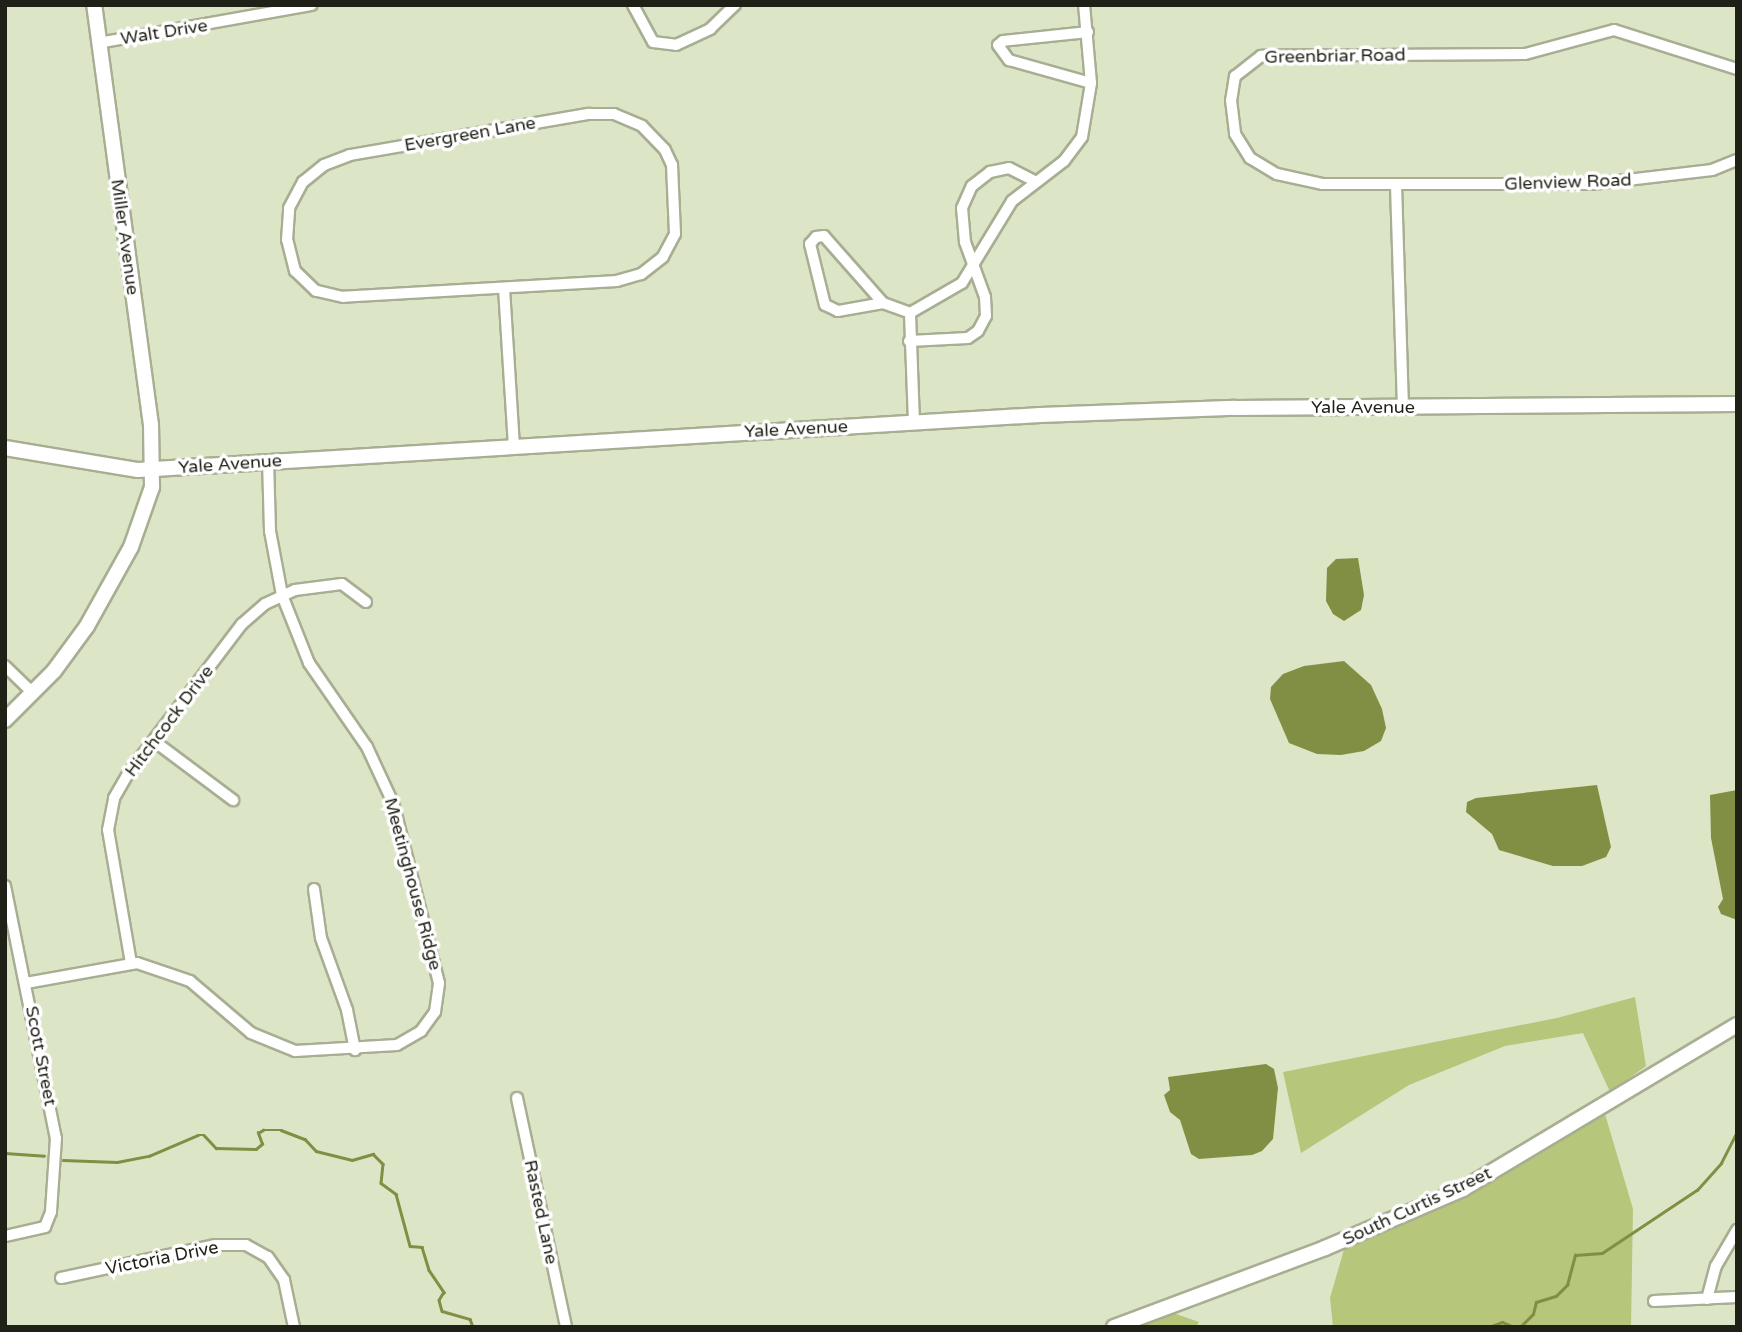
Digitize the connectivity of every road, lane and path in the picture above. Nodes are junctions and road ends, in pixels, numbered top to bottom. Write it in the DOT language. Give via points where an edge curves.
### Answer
graph roads {
  1 [pos="94,5"];
  2 [pos="312,5"];
  3 [pos="633,5"];
  4 [pos="735,5"];
  5 [pos="1084,5"];
  6 [pos="1088,32"];
  7 [pos="99,43"];
  8 [pos="1737,69"];
  9 [pos="1091,83"];
  10 [pos="1737,160"];
  11 [pos="1035,181"];
  12 [pos="1396,185"];
  13 [pos="976,266"];
  14 [pos="504,288"];
  15 [pos="883,303"];
  16 [pos="910,313"];
  17 [pos="909,341"];
  18 [pos="1737,404"];
  19 [pos="1403,407"];
  20 [pos="914,423"];
  21 [pos="514,445"];
  22 [pos="5,448"];
  23 [pos="268,461"];
  24 [pos="154,470"];
  25 [pos="282,595"];
  26 [pos="366,602"];
  27 [pos="5,666"];
  28 [pos="33,693"];
  29 [pos="5,720"];
  30 [pos="154,741"];
  31 [pos="233,800"];
  32 [pos="5,886"];
  33 [pos="314,889"];
  34 [pos="131,963"];
  35 [pos="26,983"];
  36 [pos="1737,1025"];
  37 [pos="355,1049"];
  38 [pos="517,1097"];
  39 [pos="1737,1230"];
  40 [pos="5,1236"];
  41 [pos="61,1278"];
  42 [pos="1737,1297"];
  43 [pos="1707,1298"];
  44 [pos="1654,1301"];
  45 [pos="294,1327"];
  46 [pos="566,1327"];
  47 [pos="1114,1327"];
  1 -- 7 [label="street, Miller Avenue"];
  2 -- 7 [label="street, Walt Drive"];
  3 -- 4 [label="street" via="653,42 676,46 710,29"];
  5 -- 6 [label="street"];
  6 -- 9 [label="street"];
  6 -- 9 [label="street" via="998,45 1009,60"];
  7 -- 24 [label="street, Miller Avenue"];
  8 -- 12 [label="street, Greenbriar Road" via="1614,30 1525,54 1273,54 1250,60 1235,76 1231,100 1235,134 1250,158 1263,167 1314,183"];
  9 -- 11 [label="street" via="1082,136 1064,160"];
  10 -- 12 [label="street, Glenview Road" via="1712,170 1593,184"];
  11 -- 13 [label="street" via="1012,201"];
  11 -- 13 [label="street" via="1009,168 990,172 972,186 962,208 965,242"];
  12 -- 19 [label="street"];
  13 -- 16 [label="street" via="962,283"];
  13 -- 17 [label="street" via="986,316 978,331 968,338"];
  14 -- 14 [label="street, Evergreen Lane" via="329,296 304,282 295,271 287,240 289,208 313,173 350,155 600,113 629,119 655,136 672,165 677,194 676,234 663,257 629,279"];
  14 -- 21 [label="street"];
  15 -- 15 [label="street" via="824,236 816,237 810,244 825,305 838,311"];
  15 -- 16 [label="street"];
  16 -- 17 [label="street"];
  17 -- 20 [label="street"];
  18 -- 19 [label="street, Yale Avenue"];
  19 -- 20 [label="street, Yale Avenue" via="1235,408"];
  20 -- 21 [label="street, Yale Avenue"];
  21 -- 23 [label="street, Yale Avenue"];
  22 -- 24 [label="street" via="121,469"];
  23 -- 24 [label="street, Yale Avenue"];
  23 -- 25 [label="street, Meetinghouse Ridge" via="270,531"];
  24 -- 28 [label="street, Yale Avenue" via="147,506 118,574 88,626"];
  25 -- 26 [label="street, Hitchcock Drive" via="342,584"];
  25 -- 30 [label="street, Hitchcock Drive" via="242,624"];
  25 -- 37 [label="street, Meetinghouse Ridge" via="309,663 382,775 400,826 439,983 435,1012 421,1031 397,1045"];
  27 -- 28 [label="street"];
  28 -- 29 [label="street, Yale Avenue"];
  30 -- 31 [label="street"];
  30 -- 34 [label="street, Hitchcock Drive" via="114,798 108,830"];
  32 -- 35 [label="street, Scott Street"];
  33 -- 37 [label="street" via="321,938 347,1010"];
  34 -- 35 [label="street, Meetinghouse Ridge"];
  34 -- 37 [label="street, Meetinghouse Ridge" via="190,981 251,1033 295,1051"];
  35 -- 40 [label="street, Scott Street" via="56,1138 51,1212 45,1227"];
  36 -- 47 [label="street, South Curtis Street" via="1463,1189 1337,1243"];
  38 -- 46 [label="street, Rasted Lane"];
  39 -- 43 [label="street" via="1716,1266"];
  41 -- 45 [label="street, Victoria Drive" via="215,1245 246,1245 268,1256 284,1280"];
  42 -- 43 [label="street"];
  43 -- 44 [label="street"];
}
